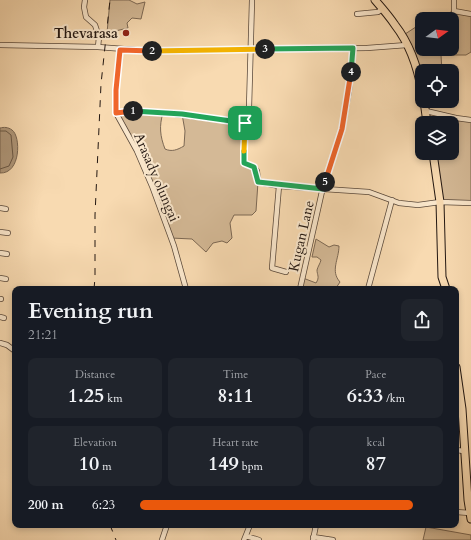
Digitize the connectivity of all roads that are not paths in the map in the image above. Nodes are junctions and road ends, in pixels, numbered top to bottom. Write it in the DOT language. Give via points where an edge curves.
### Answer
graph roads {
  1 [pos="84,0"];
  2 [pos="252,0"];
  3 [pos="375,0"];
  4 [pos="454,0"];
  5 [pos="382,9"];
  6 [pos="357,14"];
  7 [pos="471,14"];
  8 [pos="0,45"];
  9 [pos="407,45"];
  10 [pos="98,48"];
  11 [pos="353,48"];
  12 [pos="251,49"];
  13 [pos="120,50"];
  14 [pos="415,68"];
  15 [pos="425,108"];
  16 [pos="426,111"];
  17 [pos="116,113"];
  18 [pos="426,116"];
  19 [pos="471,120"];
  20 [pos="245,123"];
  21 [pos="434,160"];
  22 [pos="279,186"];
  23 [pos="323,189"];
  24 [pos="392,200"];
  25 [pos="440,202"];
  26 [pos="471,202"];
  27 [pos="0,208"];
  28 [pos="6,209"];
  29 [pos="0,232"];
  30 [pos="8,233"];
  31 [pos="0,253"];
  32 [pos="7,254"];
  33 [pos="286,272"];
  34 [pos="0,278"];
  35 [pos="6,279"];
  36 [pos="185,286"];
  37 [pos="301,286"];
  38 [pos="369,286"];
  39 [pos="445,286"];
  40 [pos="0,343"];
  41 [pos="12,349"];
  42 [pos="459,399"];
  43 [pos="459,450"];
  44 [pos="464,451"];
  45 [pos="459,513"];
  46 [pos="470,516"];
  47 [pos="166,528"];
  48 [pos="249,528"];
  49 [pos="315,528"];
  50 [pos="245,538"];
  51 [pos="313,539"];
  52 [pos="162,540"];
  53 [pos="259,540"];
  54 [pos="333,540"];
  1 -- 10 [label="street" via="86,17 95,25 99,37"];
  2 -- 12 [label="street"];
  3 -- 5 [label="highway"];
  4 -- 7 [label="street" via="454,11"];
  5 -- 6 [label="street" via="378,12"];
  5 -- 9 [label="highway"];
  8 -- 10 [label="street"];
  9 -- 11 [label="street"];
  9 -- 14 [label="highway"];
  10 -- 13 [label="street"];
  11 -- 12 [label="street"];
  11 -- 23 [label="street, Kugan Lane" via="342,129"];
  12 -- 13 [label="street"];
  12 -- 20 [label="street" via="249,108"];
  13 -- 17 [label="street, Arasady olungai"];
  15 -- 16 [label="highway"];
  16 -- 18 [label="highway"];
  16 -- 19 [label="street"];
  17 -- 20 [label="street" via="133,111 182,114"];
  17 -- 36 [label="street, Arasady olungai" via="137,151 152,186"];
  20 -- 22 [label="street" via="244,163 254,167 258,182"];
  21 -- 25 [label="highway"];
  22 -- 23 [label="street"];
  22 -- 33 [label="street" via="272,268"];
  23 -- 24 [label="street" via="368,192"];
  23 -- 37 [label="street, Kugan Lane"];
  24 -- 25 [label="street" via="418,205"];
  24 -- 38 [label="street"];
  25 -- 26 [label="street"];
  25 -- 39 [label="highway" via="441,261"];
  27 -- 28 [label="street"];
  29 -- 30 [label="street"];
  31 -- 32 [label="street"];
  34 -- 35 [label="street"];
  40 -- 41 [label="street"];
  42 -- 44 [label="highway"];
  43 -- 44 [label="street"];
  44 -- 46 [label="highway"];
  45 -- 46 [label="street"];
  47 -- 52 [label="street"];
  48 -- 50 [label="street"];
  49 -- 51 [label="street"];
  50 -- 53 [label="street"];
  51 -- 54 [label="street"];
}
